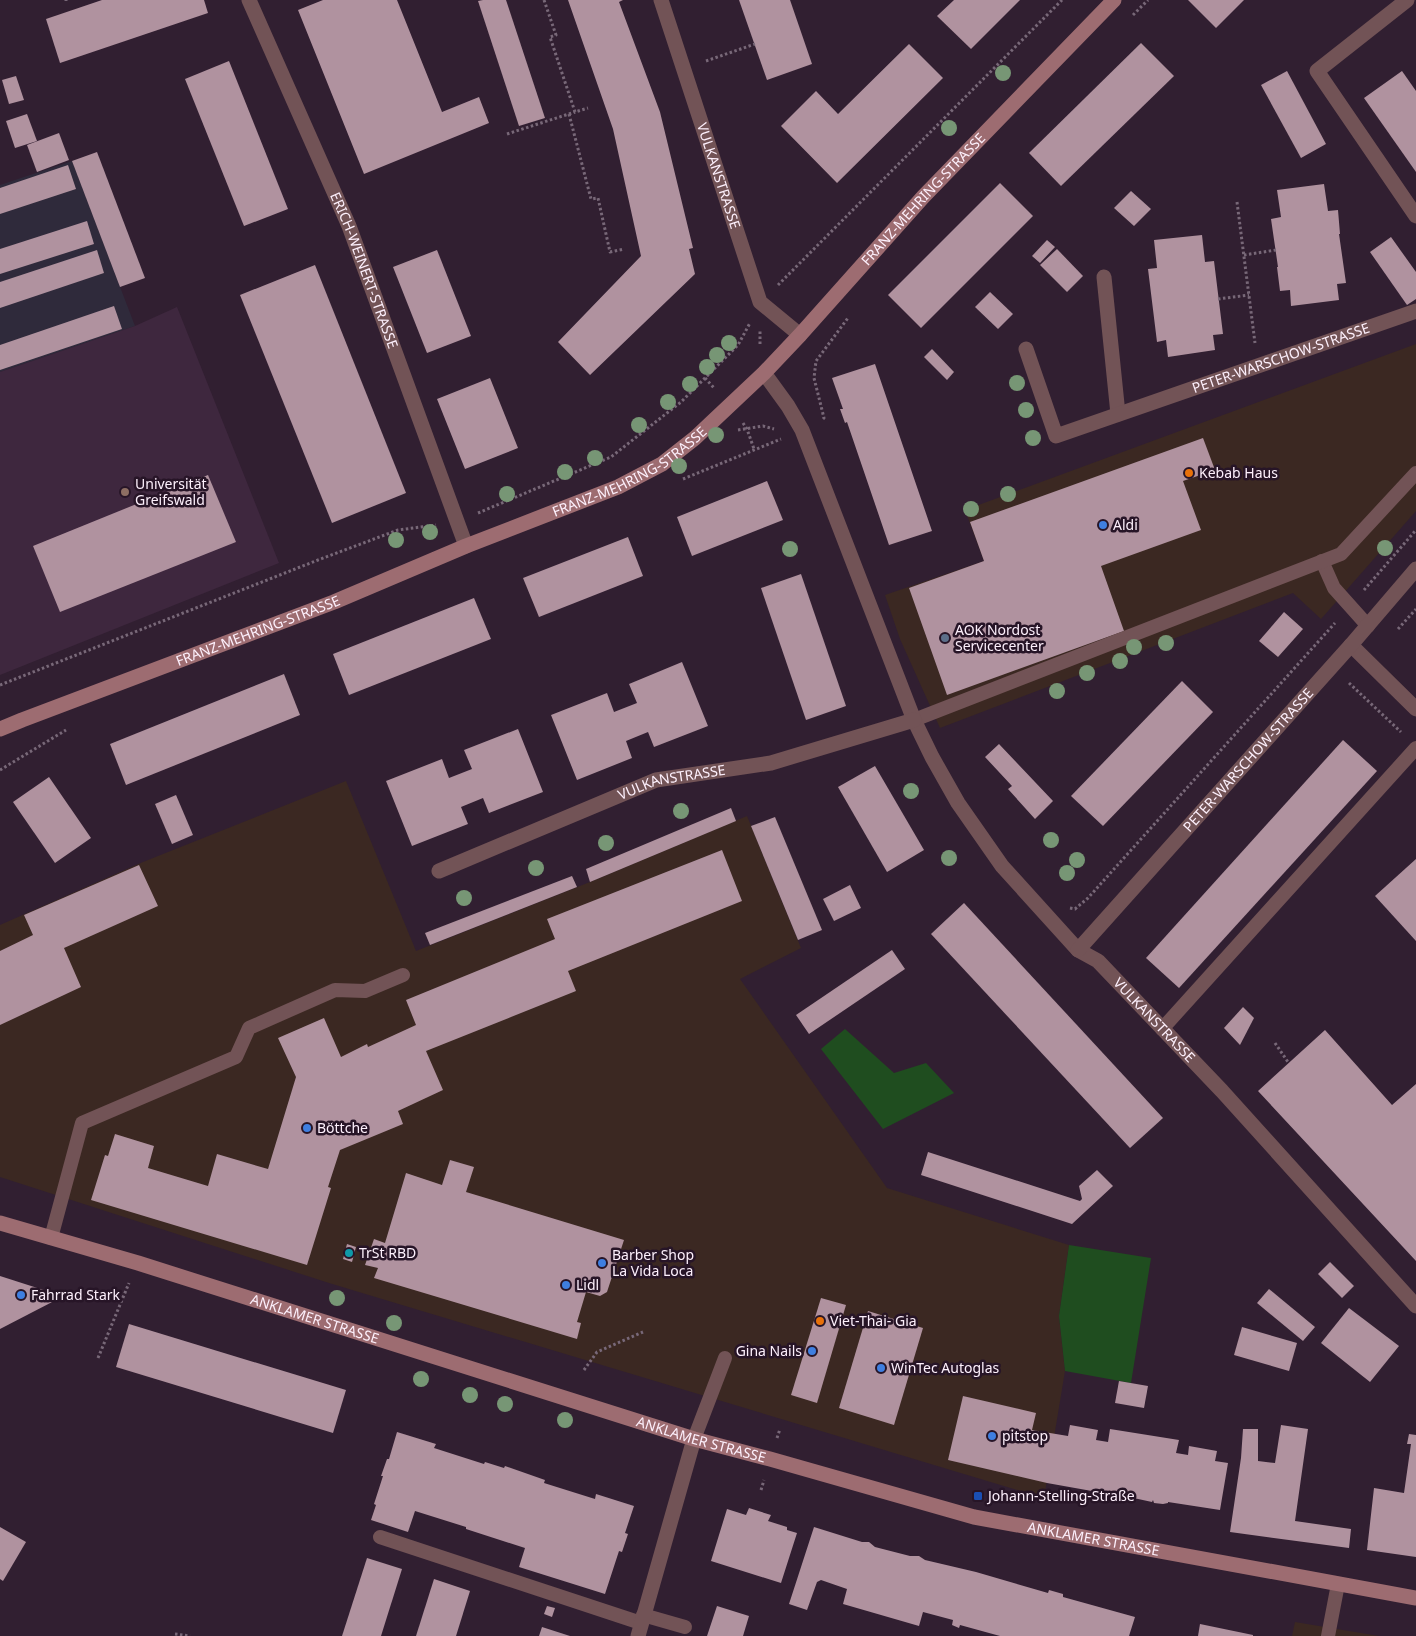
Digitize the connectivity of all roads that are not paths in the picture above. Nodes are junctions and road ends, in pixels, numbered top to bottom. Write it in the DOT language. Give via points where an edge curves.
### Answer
graph roads {
  1 [pos="249,0"];
  2 [pos="661,0"];
  3 [pos="1114,0"];
  4 [pos="1406,0"];
  5 [pos="1416,216"];
  6 [pos="1104,277"];
  7 [pos="1416,311"];
  8 [pos="800,335"];
  9 [pos="1026,349"];
  10 [pos="764,373"];
  11 [pos="1118,414"];
  12 [pos="1416,473"];
  13 [pos="466,546"];
  14 [pos="1322,561"];
  15 [pos="1416,569"];
  16 [pos="1368,626"];
  17 [pos="1351,645"];
  18 [pos="1416,709"];
  19 [pos="914,720"];
  20 [pos="0,729"];
  21 [pos="1416,748"];
  22 [pos="440,871"];
  23 [pos="1078,950"];
  24 [pos="403,975"];
  25 [pos="1162,1029"];
  26 [pos="0,1223"];
  27 [pos="51,1238"];
  28 [pos="1416,1306"];
  29 [pos="724,1358"];
  30 [pos="694,1439"];
  31 [pos="380,1537"];
  32 [pos="1338,1584"];
  33 [pos="1416,1598"];
  34 [pos="641,1625"];
  35 [pos="686,1627"];
  36 [pos="1328,1636"];
  1 -- 13 [label="street, ERICH-WEINERT-STRASSE" via="349,226"];
  2 -- 8 [label="street, VULKANSTRASSE" via="760,302"];
  3 -- 8 [label="main road, FRANZ-MEHRING-STRASSE" via="923,197"];
  4 -- 5 [label="street" via="1317,71"];
  6 -- 11 [label="street"];
  7 -- 11 [label="street, PETER-WARSCHOW-STRASSE"];
  8 -- 10 [label="main road, FRANZ-MEHRING-STRASSE"];
  9 -- 11 [label="street, PETER-WARSCHOW-STRASSE" via="1056,436"];
  10 -- 13 [label="main road, FRANZ-MEHRING-STRASSE" via="695,438 662,464 618,487"];
  10 -- 19 [label="street, VULKANSTRASSE" via="802,430"];
  12 -- 14 [label="lane" via="1340,554"];
  13 -- 20 [label="main road, FRANZ-MEHRING-STRASSE" via="334,602"];
  14 -- 16 [label="lane" via="1334,588"];
  14 -- 19 [label="lane"];
  15 -- 16 [label="street, PETER-WARSCHOW-STRASSE"];
  16 -- 17 [label="street, PETER-WARSCHOW-STRASSE"];
  17 -- 18 [label="street"];
  17 -- 23 [label="street, PETER-WARSCHOW-STRASSE"];
  19 -- 22 [label="street, VULKANSTRASSE" via="772,763 656,780"];
  19 -- 23 [label="street, VULKANSTRASSE" via="958,803 1002,866"];
  21 -- 25 [label="lane"];
  23 -- 25 [label="street, VULKANSTRASSE" via="1098,961"];
  24 -- 27 [label="lane" via="365,991 335,990 249,1028 236,1057 82,1123"];
  25 -- 28 [label="street, VULKANSTRASSE"];
  26 -- 27 [label="main road, ANKLAMER STRASSE"];
  27 -- 30 [label="main road, ANKLAMER STRASSE"];
  29 -- 30 [label="lane"];
  30 -- 32 [label="main road, ANKLAMER STRASSE" via="974,1516"];
  30 -- 34 [label="street"];
  31 -- 34 [label="lane"];
  32 -- 33 [label="main road, ANKLAMER STRASSE"];
  32 -- 36 [label="lane"];
  34 -- 35 [label="lane"];
}
